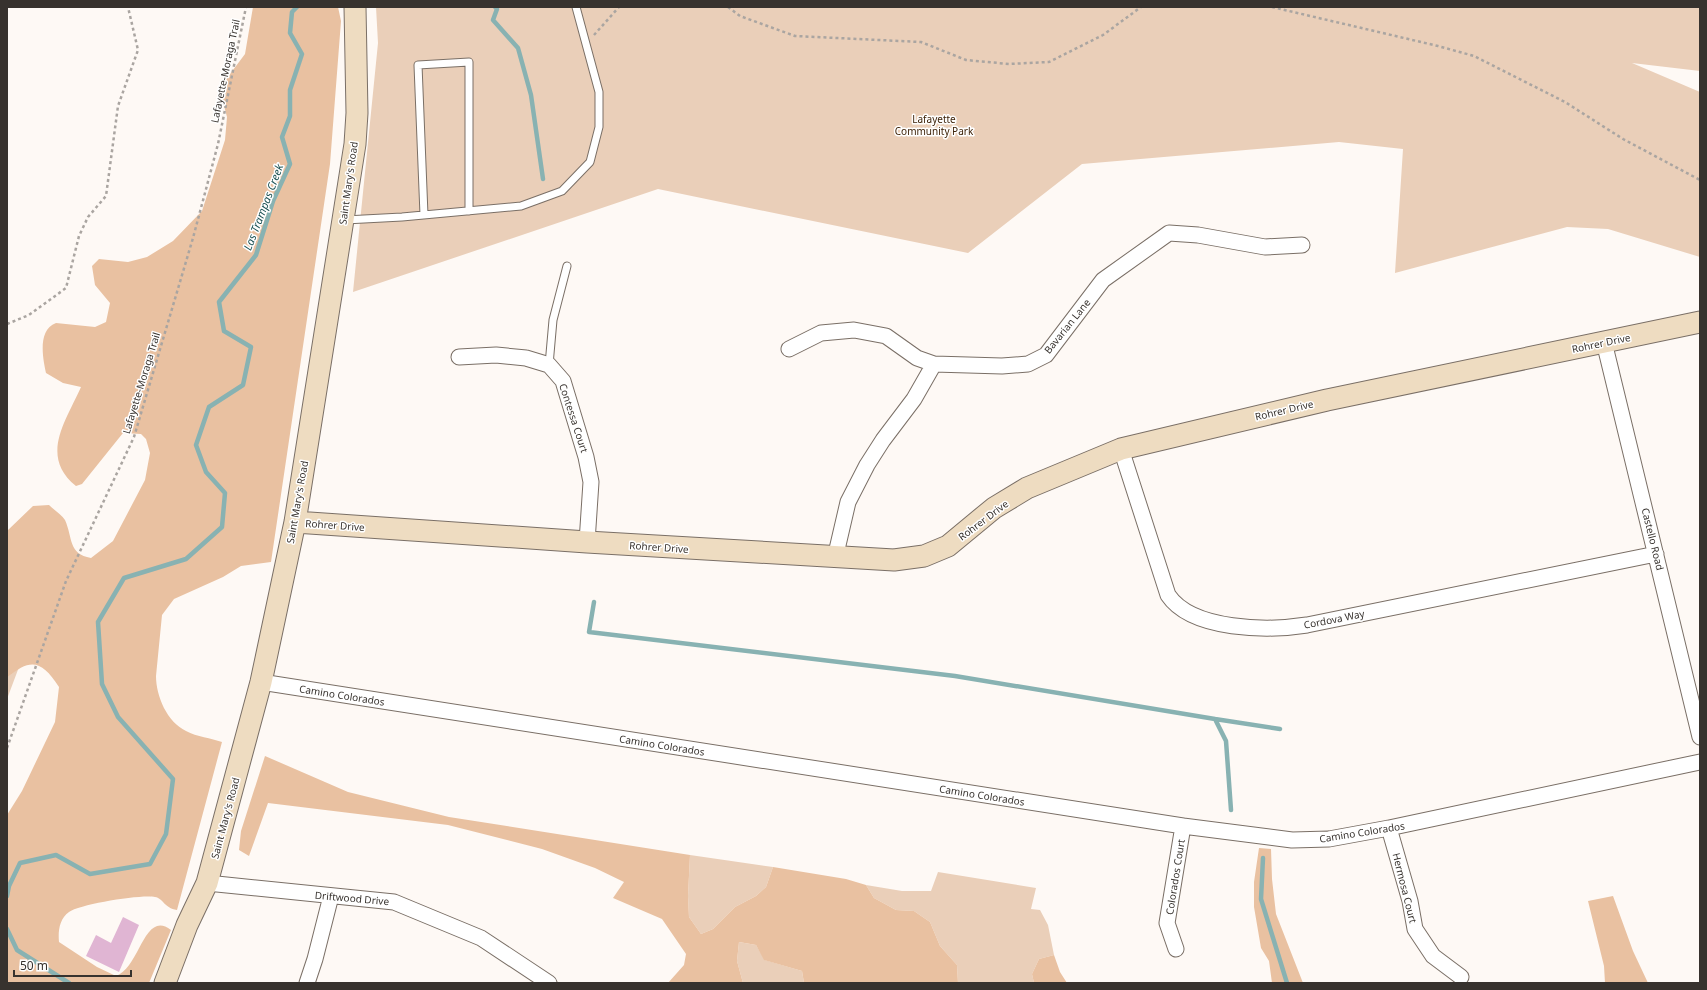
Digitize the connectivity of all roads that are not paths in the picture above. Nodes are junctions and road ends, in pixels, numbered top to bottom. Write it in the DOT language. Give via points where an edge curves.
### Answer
graph roads {
  1 [pos="355,7"];
  2 [pos="576,7"];
  3 [pos="469,211"];
  4 [pos="424,215"];
  5 [pos="343,220"];
  6 [pos="1302,245"];
  7 [pos="567,266"];
  8 [pos="1700,322"];
  9 [pos="1604,342"];
  10 [pos="789,349"];
  11 [pos="459,357"];
  12 [pos="934,364"];
  13 [pos="549,366"];
  14 [pos="1121,449"];
  15 [pos="295,522"];
  16 [pos="587,542"];
  17 [pos="1656,554"];
  18 [pos="835,558"];
  19 [pos="262,682"];
  20 [pos="1700,737"];
  21 [pos="1700,762"];
  22 [pos="1183,826"];
  23 [pos="1389,828"];
  24 [pos="207,884"];
  25 [pos="331,896"];
  26 [pos="1176,950"];
  27 [pos="1461,977"];
  28 [pos="164,983"];
  29 [pos="307,983"];
  30 [pos="549,983"];
  1 -- 5 [label="street, Saint Mary's Road" via="357,113"];
  2 -- 3 [label="lane" via="599,92 599,128 590,162 562,191 521,206"];
  3 -- 4 [label="lane"];
  3 -- 4 [label="lane" via="469,62 418,65"];
  4 -- 5 [label="lane"];
  5 -- 15 [label="street, Saint Mary's Road"];
  6 -- 12 [label="street, Bavarian Lane" via="1265,247 1198,235 1169,233 1103,280 1046,355 1028,364"];
  7 -- 13 [label="lane" via="553,320"];
  8 -- 9 [label="street, Rohrer Drive"];
  9 -- 14 [label="street, Rohrer Drive" via="1328,400"];
  9 -- 17 [label="street, Castello Road"];
  10 -- 12 [label="street, Bavarian Lane" via="821,333 854,330 886,336 917,358"];
  11 -- 13 [label="street, Contessa Court" via="496,355 526,358"];
  12 -- 18 [label="street" via="914,399 868,464 852,496"];
  13 -- 16 [label="street, Contessa Court" via="563,381 586,457 590,482"];
  14 -- 17 [label="street, Cordova Way" via="1168,595 1185,611 1206,620 1234,626 1286,628 1307,625"];
  14 -- 18 [label="street, Rohrer Drive" via="1027,488 994,508 948,546 924,556 894,560"];
  15 -- 16 [label="street, Rohrer Drive"];
  15 -- 19 [label="street, Saint Mary's Road"];
  16 -- 18 [label="street, Rohrer Drive"];
  17 -- 20 [label="street, Castello Road"];
  19 -- 22 [label="street, Camino Colorados"];
  19 -- 24 [label="street, Saint Mary's Road"];
  21 -- 23 [label="street, Camino Colorados"];
  22 -- 23 [label="street, Camino Colorados" via="1292,840 1329,839"];
  22 -- 26 [label="street, Colorados Court" via="1167,923"];
  23 -- 27 [label="street, Hermosa Court" via="1410,901 1415,930 1433,956"];
  24 -- 25 [label="street, Driftwood Drive"];
  24 -- 28 [label="street, Saint Mary's Road" via="187,925"];
  25 -- 29 [label="street"];
  25 -- 30 [label="street, Driftwood Drive" via="394,902 481,938"];
}
